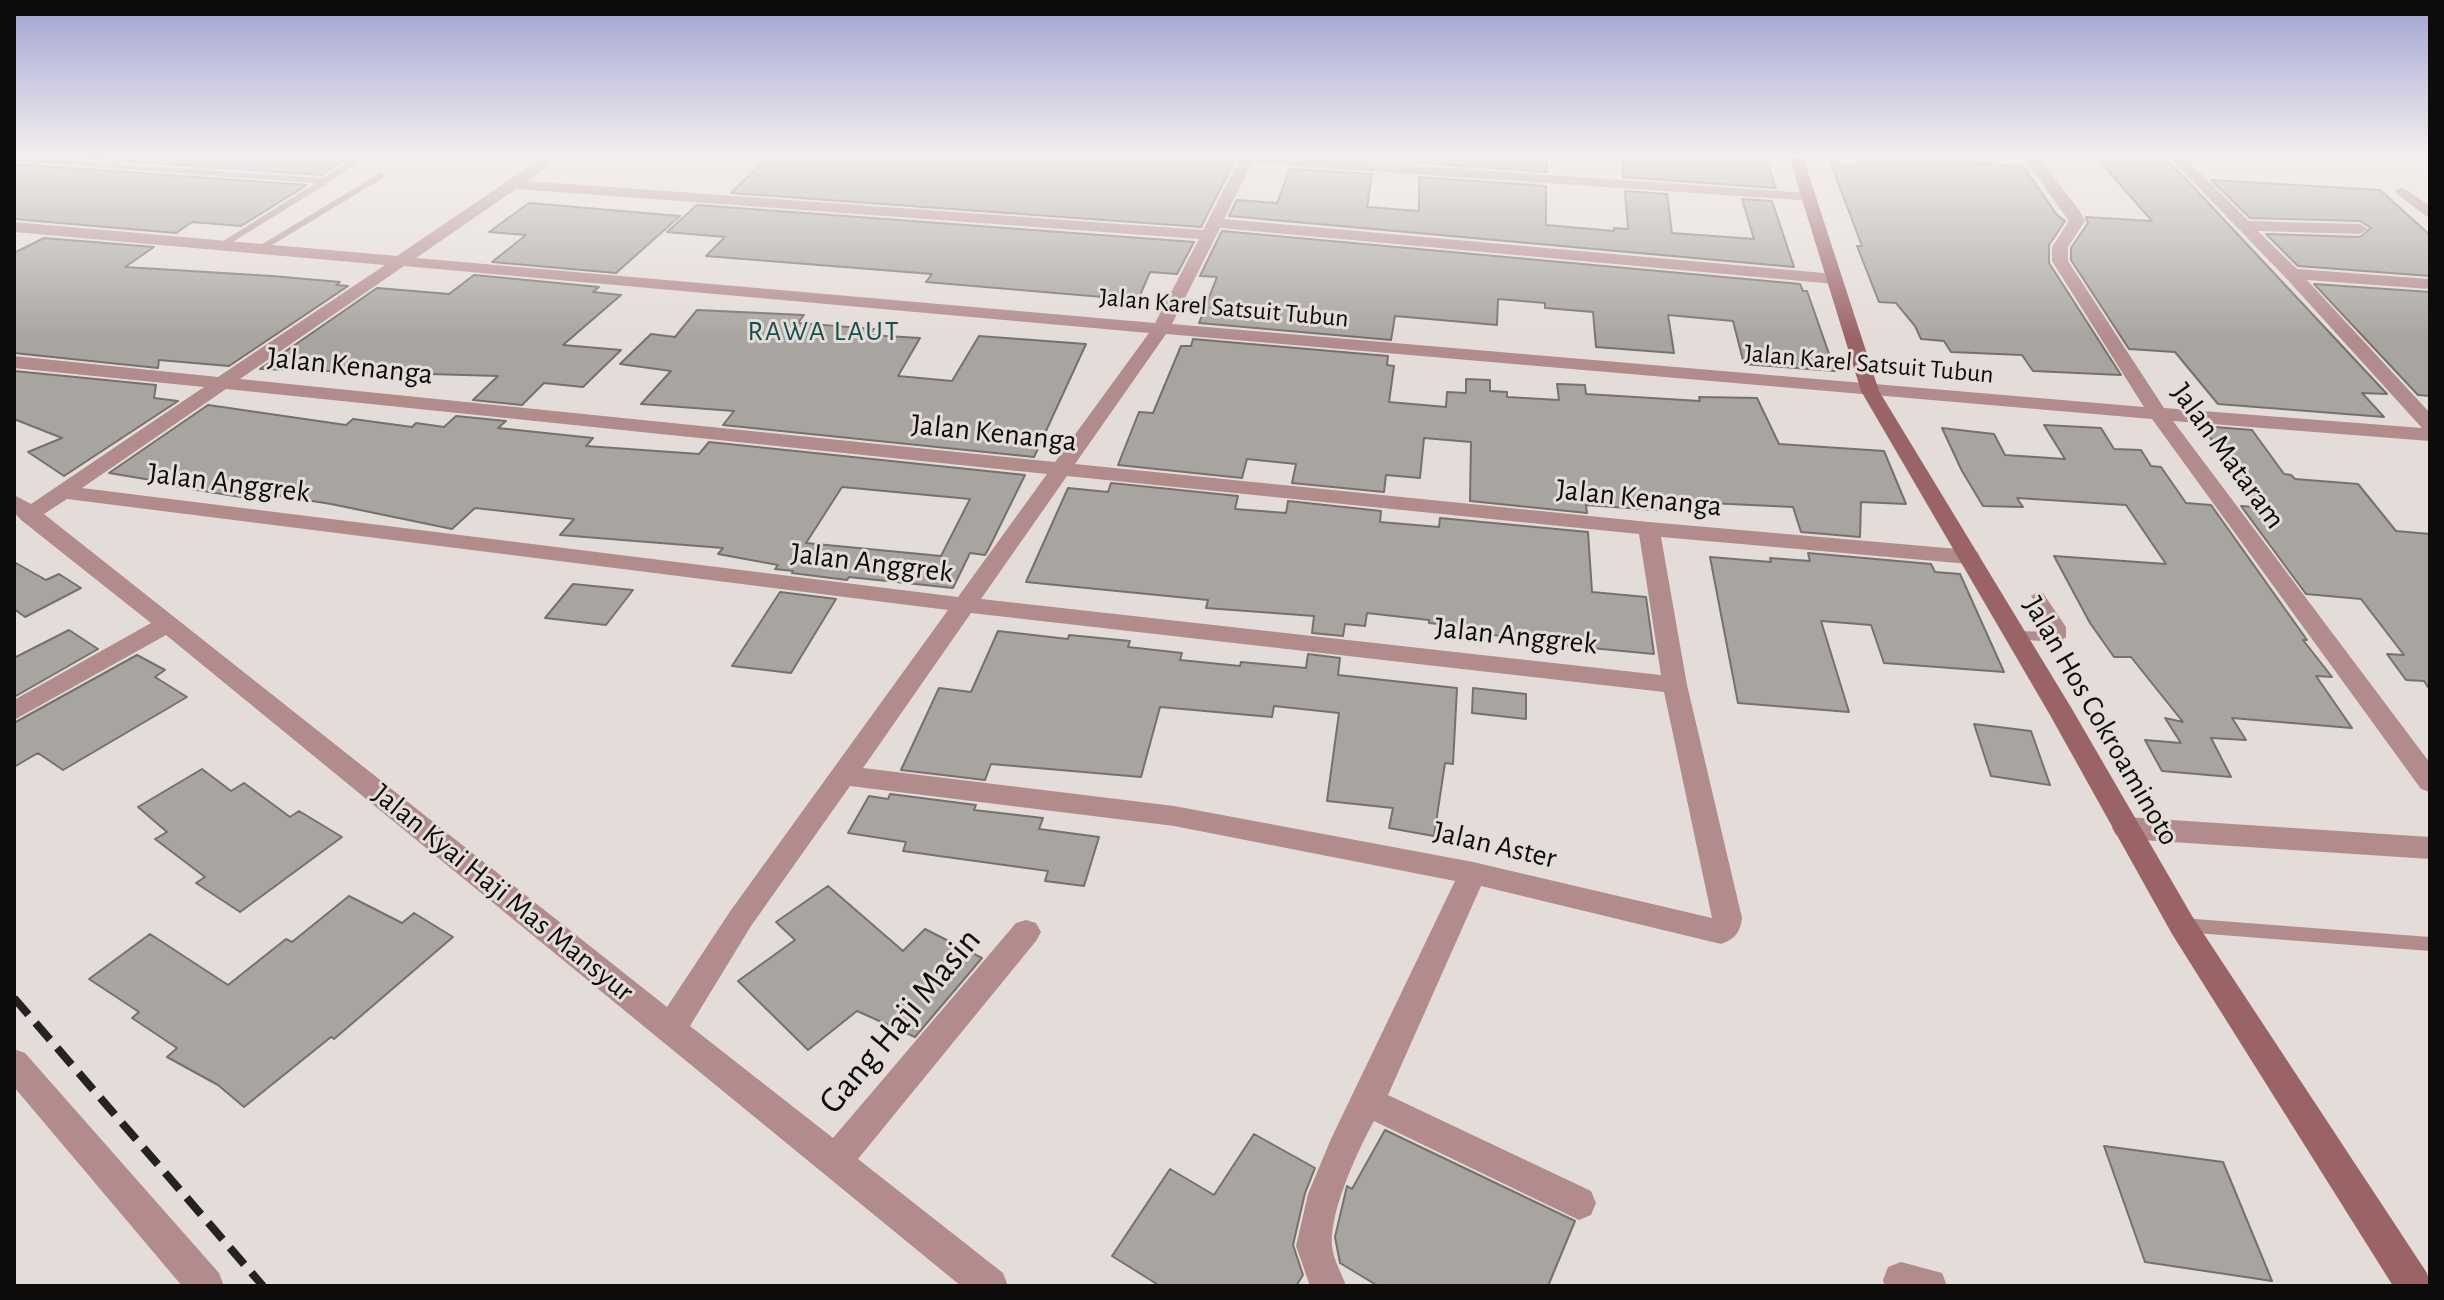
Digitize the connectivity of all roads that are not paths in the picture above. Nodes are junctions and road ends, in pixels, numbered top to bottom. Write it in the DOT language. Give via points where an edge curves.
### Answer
graph roads {
  1 [pos="267,218"];
  2 [pos="311,218"];
  3 [pos="464,218"];
  4 [pos="1035,218"];
  5 [pos="1217,218"];
  6 [pos="1814,218"];
  7 [pos="2076,218"];
  8 [pos="2235,218"];
  9 [pos="2243,226"];
  10 [pos="14,227"];
  11 [pos="1211,229"];
  12 [pos="2360,229"];
  13 [pos="223,245"];
  14 [pos="259,249"];
  15 [pos="401,261"];
  16 [pos="2292,274"];
  17 [pos="1835,279"];
  18 [pos="2430,284"];
  19 [pos="1161,329"];
  20 [pos="14,362"];
  21 [pos="223,382"];
  22 [pos="1870,391"];
  23 [pos="2158,414"];
  24 [pos="2430,425"];
  25 [pos="2430,435"];
  26 [pos="1063,471"];
  27 [pos="63,492"];
  28 [pos="22,508"];
  29 [pos="1649,529"];
  30 [pos="1969,557"];
  31 [pos="2038,596"];
  32 [pos="966,605"];
  33 [pos="166,625"];
  34 [pos="2015,636"];
  35 [pos="1675,685"];
  36 [pos="14,711"];
  37 [pos="844,775"];
  38 [pos="2430,782"];
  39 [pos="2126,828"];
  40 [pos="2430,848"];
  41 [pos="1473,873"];
  42 [pos="2182,925"];
  43 [pos="1026,932"];
  44 [pos="2430,944"];
  45 [pos="672,1027"];
  46 [pos="14,1063"];
  47 [pos="1368,1102"];
  48 [pos="835,1161"];
  49 [pos="1579,1203"];
  50 [pos="206,1286"];
  51 [pos="990,1286"];
  52 [pos="1328,1286"];
  53 [pos="2414,1286"];
  1 -- 13 [label="lane"];
  2 -- 14 [label="lane"];
  3 -- 15 [label="street"];
  4 -- 11 [label="street"];
  5 -- 11 [label="street"];
  6 -- 17 [label="street, Jalan Hos Cokroaminoto"];
  7 -- 23 [label="street, Jalan Mataram" via="2060,247 2060,261"];
  8 -- 9 [label="street"];
  9 -- 12 [label="street"];
  9 -- 16 [label="street"];
  10 -- 13 [label="street, Jalan Karel Satsuit Tubun"];
  11 -- 17 [label="street"];
  11 -- 19 [label="street"];
  13 -- 14 [label="street, Jalan Karel Satsuit Tubun"];
  14 -- 15 [label="street, Jalan Karel Satsuit Tubun"];
  15 -- 19 [label="street, Jalan Karel Satsuit Tubun"];
  15 -- 21 [label="street"];
  16 -- 18 [label="street"];
  16 -- 24 [label="street"];
  17 -- 22 [label="street, Jalan Hos Cokroaminoto"];
  19 -- 22 [label="street, Jalan Karel Satsuit Tubun"];
  19 -- 26 [label="street"];
  20 -- 21 [label="street, Jalan Kenanga"];
  21 -- 26 [label="street, Jalan Kenanga"];
  21 -- 27 [label="street"];
  22 -- 23 [label="street, Jalan Karel Satsuit Tubun"];
  22 -- 30 [label="street, Jalan Hos Cokroaminoto"];
  23 -- 25 [label="street, Jalan Karel Satsuit Tubun"];
  23 -- 38 [label="street, Jalan Mataram"];
  26 -- 29 [label="street, Jalan Kenanga"];
  26 -- 32 [label="street"];
  27 -- 28 [label="street"];
  27 -- 32 [label="street, Jalan Anggrek"];
  28 -- 33 [label="street, Jalan Kyai Haji Mas Mansyur"];
  29 -- 30 [label="street, Jalan Kenanga"];
  29 -- 35 [label="street, Jalan Aster"];
  30 -- 34 [label="street, Jalan Hos Cokroaminoto"];
  31 -- 34 [label="lane" via="2059,627 2059,637"];
  32 -- 35 [label="street, Jalan Anggrek"];
  32 -- 37 [label="street"];
  33 -- 36 [label="street"];
  33 -- 45 [label="street, Jalan Kyai Haji Mas Mansyur"];
  34 -- 39 [label="street, Jalan Hos Cokroaminoto"];
  35 -- 41 [label="street, Jalan Aster" via="1726,928 1708,931"];
  37 -- 41 [label="street, Jalan Aster" via="1174,816"];
  37 -- 45 [label="street" via="741,918"];
  39 -- 40 [label="street"];
  39 -- 42 [label="street, Jalan Hos Cokroaminoto"];
  41 -- 47 [label="street"];
  42 -- 44 [label="lane"];
  42 -- 53 [label="street, Jalan Hos Cokroaminoto"];
  43 -- 48 [label="street, Gang Haji Masin"];
  45 -- 48 [label="street, Jalan Kyai Haji Mas Mansyur"];
  46 -- 50 [label="street"];
  47 -- 49 [label="street"];
  47 -- 52 [label="street" via="1355,1120 1313,1242"];
  48 -- 51 [label="street, Jalan Kyai Haji Mas Mansyur"];
}
